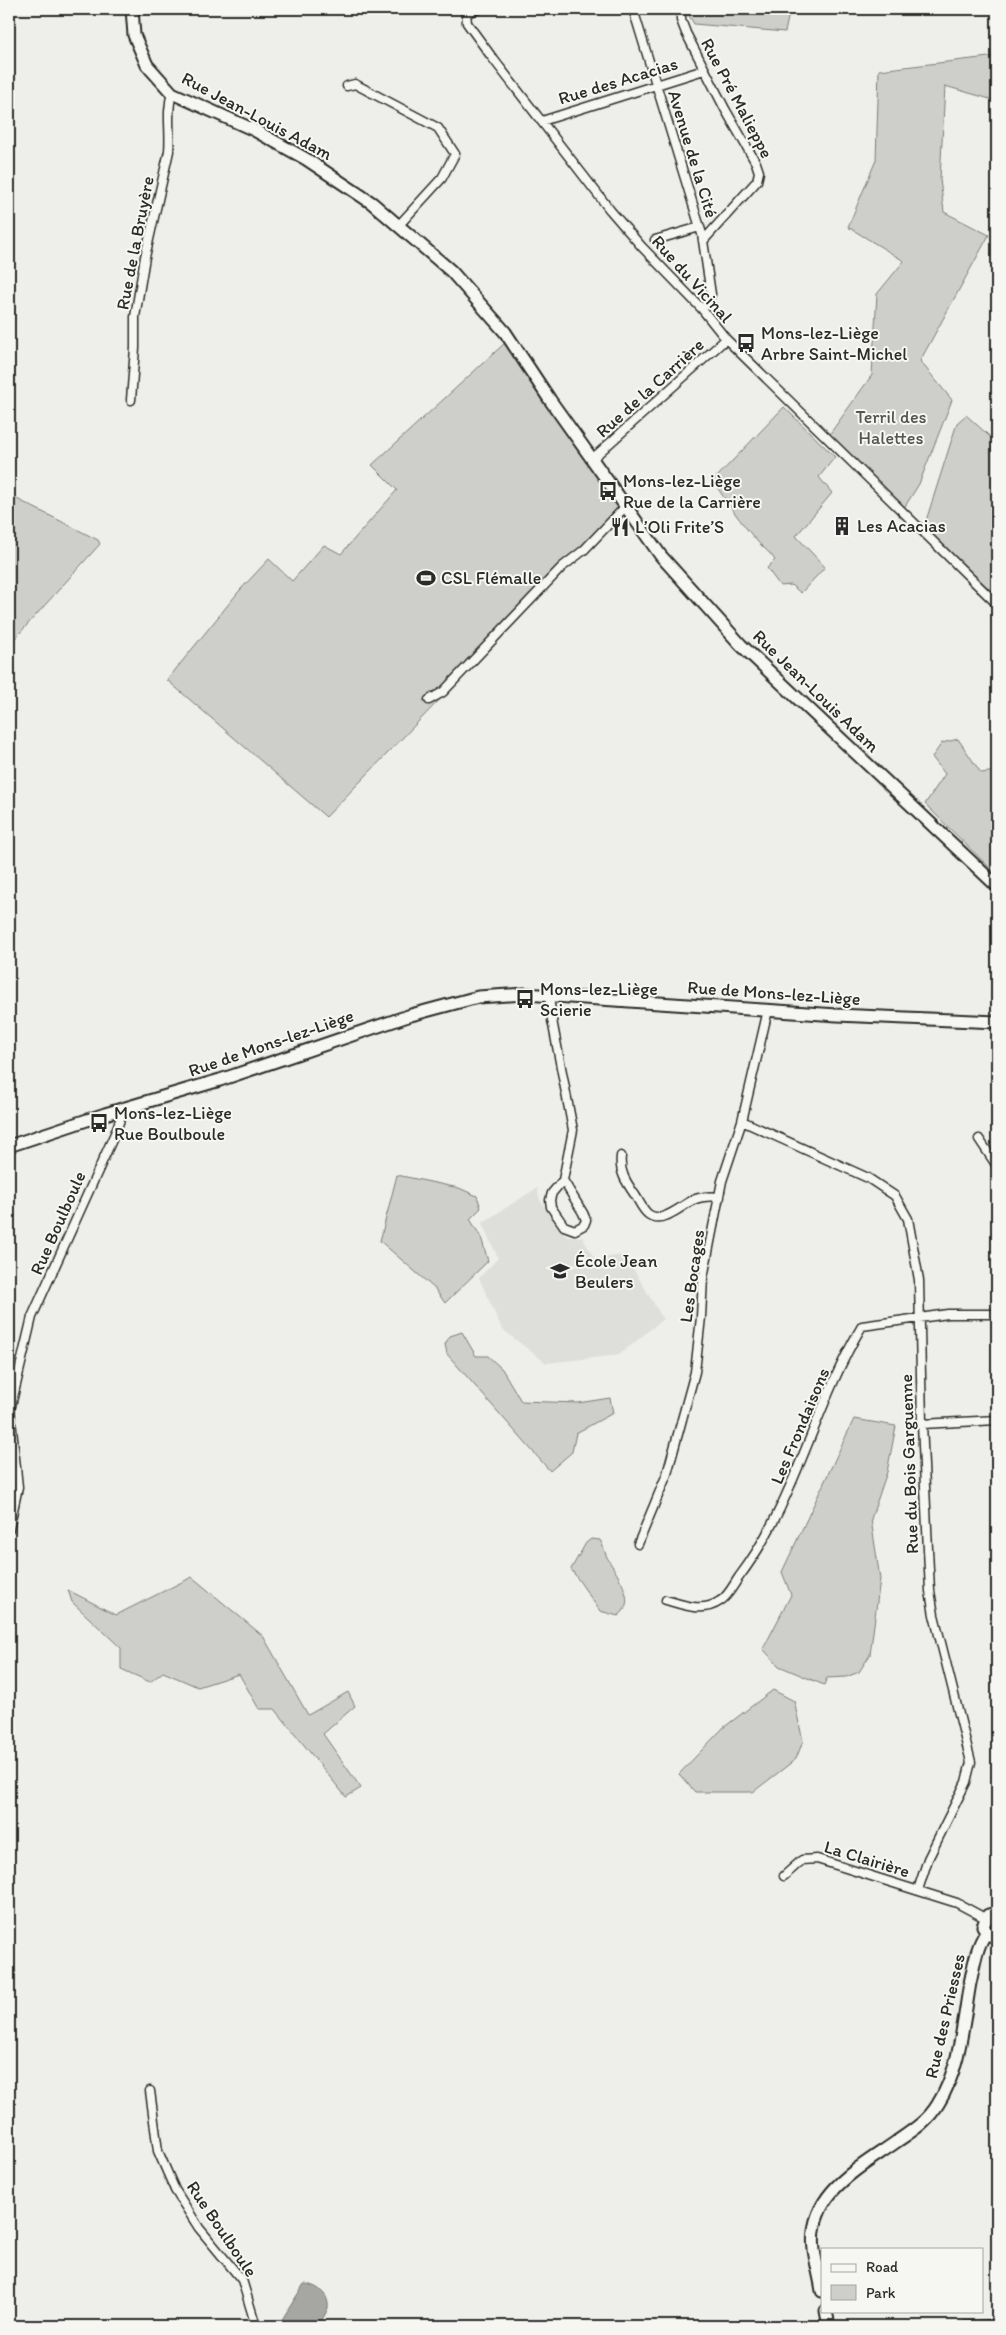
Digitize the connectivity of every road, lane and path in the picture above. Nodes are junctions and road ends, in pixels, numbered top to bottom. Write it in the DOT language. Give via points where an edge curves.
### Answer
graph roads {
  1 [pos="132,9"];
  2 [pos="479,9"];
  3 [pos="633,9"];
  4 [pos="681,9"];
  5 [pos="465,11"];
  6 [pos="704,70"];
  7 [pos="656,84"];
  8 [pos="347,86"];
  9 [pos="172,93"];
  10 [pos="542,120"];
  11 [pos="399,225"];
  12 [pos="700,227"];
  13 [pos="655,240"];
  14 [pos="703,241"];
  15 [pos="702,309"];
  16 [pos="726,339"];
  17 [pos="131,400"];
  18 [pos="592,459"];
  19 [pos="626,506"];
  20 [pos="997,604"];
  21 [pos="429,700"];
  22 [pos="997,886"];
  23 [pos="549,996"];
  24 [pos="768,1010"];
  25 [pos="997,1022"];
  26 [pos="124,1108"];
  27 [pos="742,1121"];
  28 [pos="979,1139"];
  29 [pos="9,1146"];
  30 [pos="622,1156"];
  31 [pos="997,1166"];
  32 [pos="563,1180"];
  33 [pos="720,1197"];
  34 [pos="997,1314"];
  35 [pos="919,1317"];
  36 [pos="997,1420"];
  37 [pos="922,1424"];
  38 [pos="9,1529"];
  39 [pos="638,1544"];
  40 [pos="666,1600"];
  41 [pos="784,1876"];
  42 [pos="918,1890"];
  43 [pos="997,1913"];
  44 [pos="985,1918"];
  45 [pos="992,1934"];
  46 [pos="150,2091"];
  47 [pos="821,2286"];
  48 [pos="826,2312"];
  49 [pos="997,2324"];
  50 [pos="256,2326"];
  51 [pos="829,2326"];
  52 [pos="965,2326"];
  1 -- 9 [label="street, Rue Jean-Louis Adam" via="134,34 147,65"];
  2 -- 5 [label="street"];
  3 -- 7 [label="street, Avenue de la Cité"];
  4 -- 6 [label="street, Rue Pré Malieppe" via="683,26"];
  5 -- 10 [label="street, Rue du Vicinal" via="473,32"];
  6 -- 7 [label="street, Rue des Acacias"];
  6 -- 14 [label="street, Rue Pré Malieppe" via="759,172 754,186"];
  7 -- 10 [label="street, Rue des Acacias"];
  7 -- 12 [label="street, Avenue de la Cité"];
  8 -- 11 [label="street" via="356,84 438,128 455,154 442,178"];
  9 -- 11 [label="street, Rue Jean-Louis Adam" via="254,130 306,159"];
  9 -- 17 [label="street, Rue de la Bruyère" via="168,120 171,133 169,151 135,318"];
  10 -- 15 [label="street, Rue du Vicinal" via="628,232"];
  11 -- 18 [label="street, Rue Jean-Louis Adam" via="451,271 505,332"];
  12 -- 13 [label="street, Rue du Vicinal"];
  12 -- 14 [label="street, Avenue de la Cité"];
  14 -- 15 [label="street, Avenue de la Cité" via="711,294"];
  15 -- 16 [label="street, Rue du Vicinal"];
  16 -- 18 [label="street, Rue de la Carrière"];
  16 -- 20 [label="street, Rue du Vicinal"];
  18 -- 19 [label="street, Rue Jean-Louis Adam"];
  19 -- 21 [label="street" via="584,550 562,567 443,692"];
  19 -- 22 [label="street, Rue Jean-Louis Adam" via="661,556 741,645"];
  23 -- 24 [label="street, Rue de Mons-lez-Liège"];
  23 -- 26 [label="street, Rue de Mons-lez-Liège" via="525,994 478,998 411,1015 220,1080"];
  23 -- 32 [label="street" via="573,1130"];
  24 -- 25 [label="street, Rue de Mons-lez-Liège"];
  24 -- 27 [label="street, Les Bocages"];
  26 -- 29 [label="street, Rue de Mons-lez-Liège"];
  26 -- 38 [label="street, Rue Boulboule" via="32,1317 10,1410 18,1487"];
  27 -- 33 [label="street, Les Bocages" via="722,1181"];
  27 -- 35 [label="street, Rue du Bois Garguenne" via="868,1178 894,1196 908,1220 919,1280"];
  28 -- 31 [label="street"];
  30 -- 33 [label="street" via="624,1177 650,1216 661,1217 707,1196"];
  32 -- 32 [label="street" via="585,1217 584,1225 575,1230 564,1226 550,1204 552,1192"];
  33 -- 39 [label="street, Les Bocages" via="703,1278 695,1372 666,1474"];
  34 -- 35 [label="street, Les Frondaisons"];
  35 -- 37 [label="street, Rue du Bois Garguenne"];
  35 -- 40 [label="street, Les Frondaisons" via="862,1326 834,1382 782,1508 751,1562 721,1601 698,1608"];
  36 -- 37 [label="street"];
  37 -- 42 [label="street, Rue du Bois Garguenne" via="926,1551 932,1605 971,1762 966,1782 928,1859"];
  41 -- 42 [label="street, La Clairière" via="797,1863 812,1858"];
  42 -- 44 [label="street, La Clairière" via="957,1903"];
  43 -- 44 [label="street"];
  44 -- 45 [label="street" via="983,1926"];
  45 -- 47 [label="street, Rue des Priesses" via="982,1939 975,1960 952,2076 938,2104 923,2123 843,2180 823,2202 816,2223 814,2248"];
  46 -- 50 [label="street, Rue Boulboule" via="158,2151 199,2228 242,2280"];
  48 -- 51 [label="street"];
  49 -- 52 [label="street"];
}
